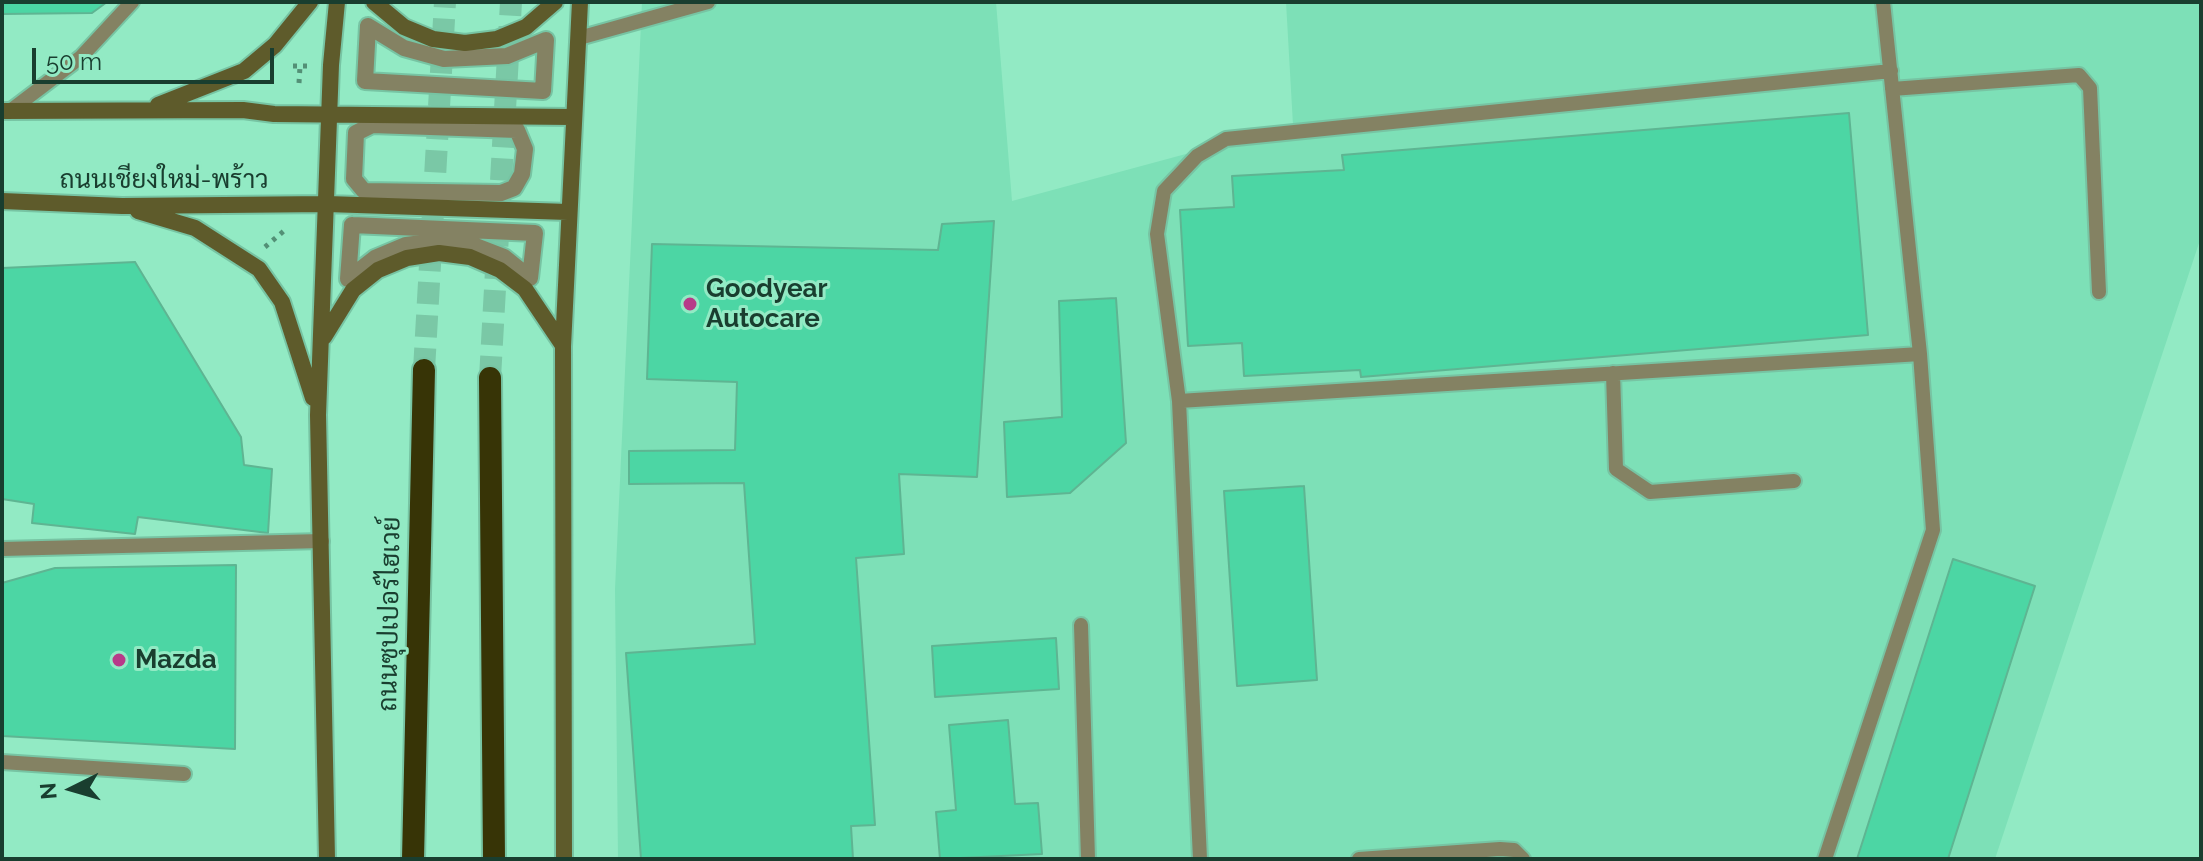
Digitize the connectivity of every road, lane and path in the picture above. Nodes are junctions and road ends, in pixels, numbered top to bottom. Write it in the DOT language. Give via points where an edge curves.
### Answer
graph roads {
  1 [pos="132,2"];
  2 [pos="310,2"];
  3 [pos="337,2"];
  4 [pos="374,2"];
  5 [pos="555,2"];
  6 [pos="580,2"];
  7 [pos="708,2"];
  8 [pos="1883,2"];
  9 [pos="579,38"];
  10 [pos="546,40"];
  11 [pos="300,66"];
  12 [pos="1891,71"];
  13 [pos="299,83"];
  14 [pos="1892,89"];
  15 [pos="145,109"];
  16 [pos="6,111"];
  17 [pos="329,113"];
  18 [pos="572,117"];
  19 [pos="356,133"];
  20 [pos="2,201"];
  21 [pos="327,204"];
  22 [pos="122,206"];
  23 [pos="568,212"];
  24 [pos="291,223"];
  25 [pos="265,247"];
  26 [pos="530,278"];
  27 [pos="2099,292"];
  28 [pos="320,346"];
  29 [pos="563,346"];
  30 [pos="1920,354"];
  31 [pos="424,370"];
  32 [pos="1613,373"];
  33 [pos="490,378"];
  34 [pos="1179,401"];
  35 [pos="318,415"];
  36 [pos="1794,481"];
  37 [pos="322,541"];
  38 [pos="2,549"];
  39 [pos="1081,625"];
  40 [pos="2,762"];
  41 [pos="184,774"];
  42 [pos="327,859"];
  43 [pos="413,859"];
  44 [pos="494,859"];
  45 [pos="564,859"];
  46 [pos="1088,859"];
  47 [pos="1200,859"];
  48 [pos="1359,859"];
  49 [pos="1523,859"];
  50 [pos="1825,859"];
  1 -- 16 [label="lane" via="81,57"];
  2 -- 15 [label="main road" via="275,45 244,71"];
  3 -- 17 [label="main road"];
  4 -- 5 [label="main road" via="404,27 433,39 465,43 497,39 526,27"];
  6 -- 9 [label="main road"];
  7 -- 9 [label="lane"];
  8 -- 12 [label="lane"];
  9 -- 18 [label="main road"];
  10 -- 10 [label="street" via="507,56 444,59 404,48 368,26 365,81 543,91"];
  11 -- 13 [label="path"];
  12 -- 14 [label="lane"];
  12 -- 34 [label="lane" via="1226,139 1197,156 1164,191 1157,234"];
  14 -- 27 [label="lane" via="2079,75 2090,88"];
  14 -- 30 [label="lane"];
  15 -- 16 [label="main road"];
  15 -- 17 [label="main road"];
  17 -- 18 [label="main road"];
  17 -- 21 [label="main road"];
  18 -- 23 [label="main road"];
  19 -- 19 [label="street" via="354,179 364,191 501,193 514,188 522,174 525,149 517,130 372,125"];
  20 -- 22 [label="main road, ถนนเชียงใหม่-พร้าว"];
  21 -- 22 [label="main road, ถนนเชียงใหม่-พร้าว"];
  21 -- 23 [label="main road, ถนนเชียงใหม่-พร้าว"];
  21 -- 28 [label="main road"];
  22 -- 35 [label="main road" via="195,228 259,269 282,302"];
  23 -- 29 [label="main road"];
  24 -- 25 [label="path"];
  26 -- 26 [label="street" via="535,233 352,225 348,279 375,258 406,245 439,241 473,245 504,257"];
  28 -- 29 [label="main road" via="353,290 378,270 439,253 470,257 500,270 525,289"];
  28 -- 35 [label="main road"];
  29 -- 45 [label="main road"];
  30 -- 32 [label="lane"];
  30 -- 50 [label="lane" via="1933,530"];
  31 -- 43 [label="highway, ถนนซุปเปอร์ไฮเวย์"];
  32 -- 34 [label="lane"];
  32 -- 36 [label="lane" via="1616,469 1650,492"];
  33 -- 44 [label="highway"];
  34 -- 47 [label="lane"];
  35 -- 37 [label="main road"];
  37 -- 38 [label="lane"];
  37 -- 42 [label="main road"];
  39 -- 46 [label="lane"];
  40 -- 41 [label="lane"];
  48 -- 49 [label="lane" via="1500,849 1514,850"];
}
